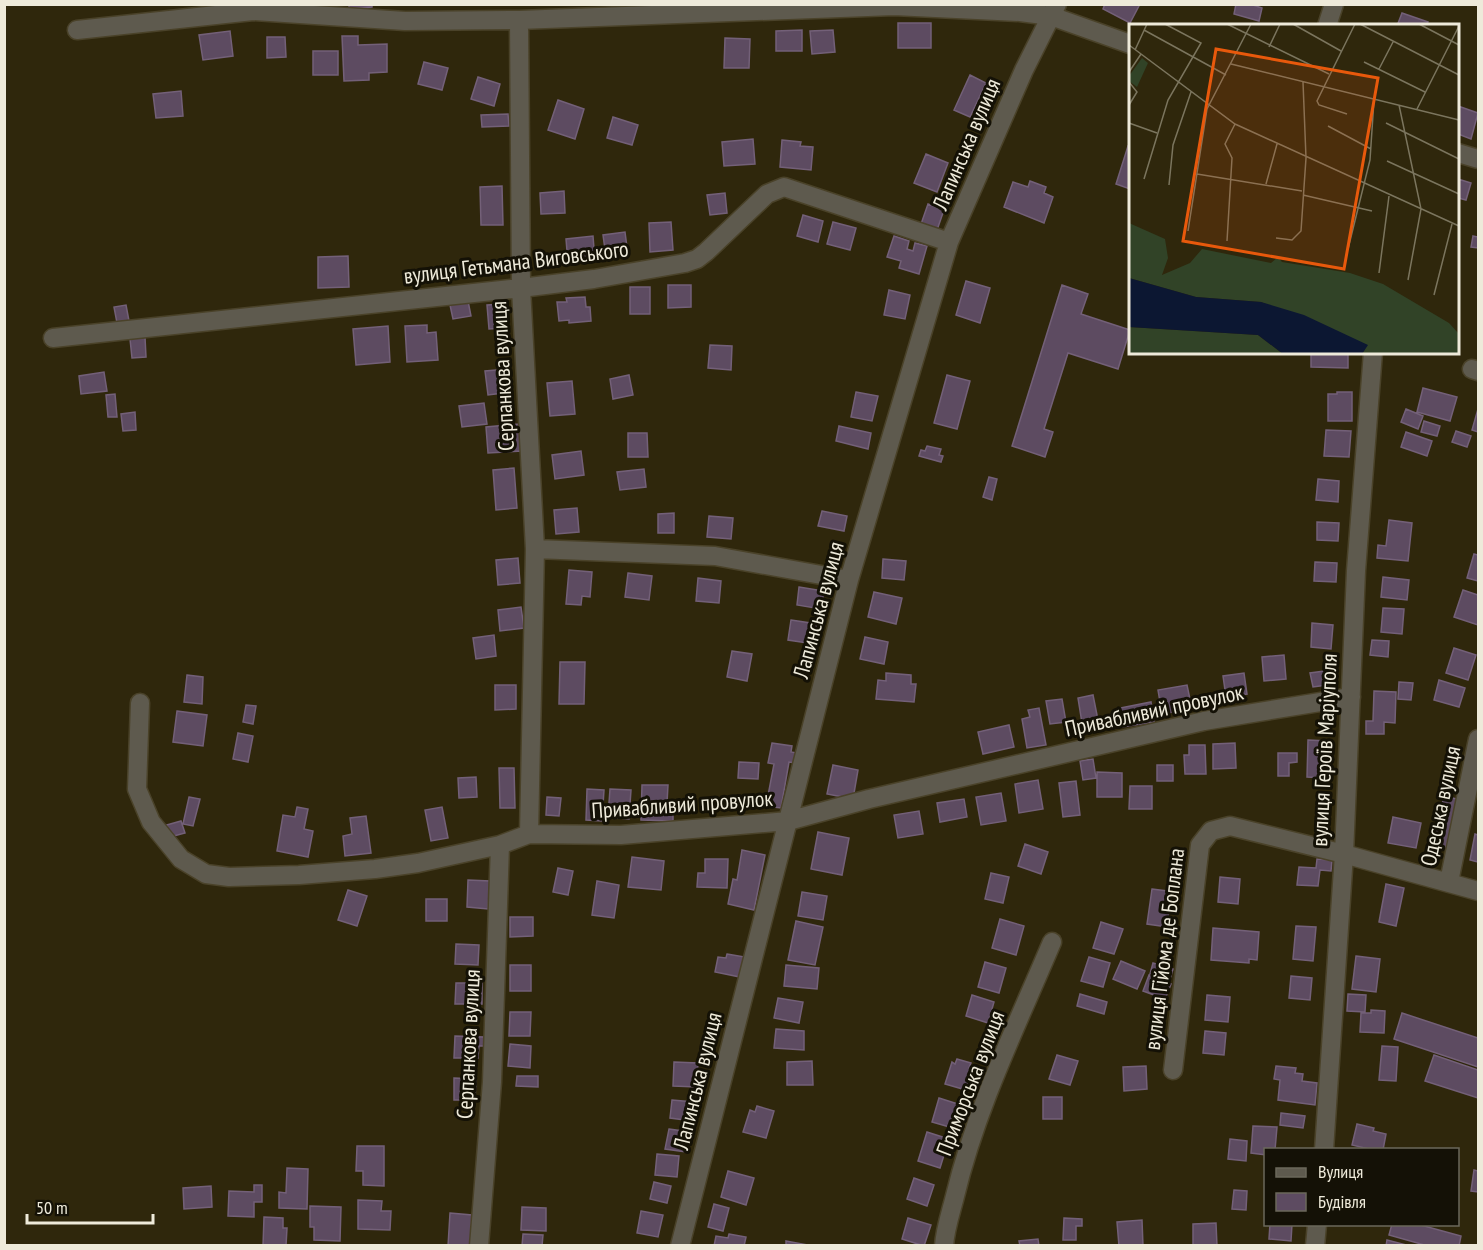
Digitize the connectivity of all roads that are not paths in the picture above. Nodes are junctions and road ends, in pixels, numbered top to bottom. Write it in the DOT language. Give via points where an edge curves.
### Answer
graph roads {
  1 [pos="1334,4"];
  2 [pos="1054,10"];
  3 [pos="519,20"];
  4 [pos="1328,24"];
  5 [pos="77,30"];
  6 [pos="1129,43"];
  7 [pos="1459,153"];
  8 [pos="1479,159"];
  9 [pos="949,242"];
  10 [pos="521,288"];
  11 [pos="53,338"];
  12 [pos="1373,354"];
  13 [pos="535,549"];
  14 [pos="849,580"];
  15 [pos="1351,697"];
  16 [pos="140,703"];
  17 [pos="1479,739"];
  18 [pos="788,821"];
  19 [pos="529,834"];
  20 [pos="500,845"];
  21 [pos="1344,854"];
  22 [pos="1449,882"];
  23 [pos="1479,891"];
  24 [pos="1052,942"];
  25 [pos="1173,1070"];
  26 [pos="1324,1148"];
  27 [pos="1317,1226"];
  28 [pos="479,1245"];
  29 [pos="680,1245"];
  30 [pos="944,1245"];
  31 [pos="1315,1245"];
  1 -- 4 [label="street"];
  2 -- 3 [label="street" via="894,6"];
  2 -- 6 [label="street"];
  2 -- 9 [label="street, Лапинська вулиця"];
  3 -- 5 [label="street" via="405,21 253,11"];
  3 -- 10 [label="street, Серпанкова вулиця"];
  7 -- 8 [label="street"];
  9 -- 10 [label="street, вулиця Гетьмана Виговського" via="784,187 767,194 697,259"];
  9 -- 14 [label="street, Лапинська вулиця"];
  10 -- 11 [label="street, вулиця Гетьмана Виговського"];
  10 -- 13 [label="street, Серпанкова вулиця"];
  12 -- 15 [label="street, вулиця Героїв Маріуполя" via="1356,571"];
  13 -- 14 [label="street" via="715,556"];
  13 -- 19 [label="street, Серпанкова вулиця"];
  14 -- 18 [label="street, Лапинська вулиця"];
  15 -- 18 [label="street, Привабливий провулок" via="1204,722"];
  15 -- 21 [label="street, вулиця Героїв Маріуполя"];
  16 -- 20 [label="street, Привабливий провулок" via="137,789 151,822 165,841 181,859 206,874 229,877 375,869"];
  17 -- 22 [label="street, Одеська вулиця"];
  18 -- 19 [label="street, Привабливий провулок" via="621,835"];
  18 -- 29 [label="street, Лапинська вулиця"];
  19 -- 20 [label="street, Привабливий провулок"];
  20 -- 28 [label="street, Серпанкова вулиця" via="492,1082"];
  21 -- 22 [label="street, вулиця Гійома де Боплана"];
  21 -- 25 [label="street, вулиця Гійома де Боплана" via="1230,826 1211,831 1200,845"];
  21 -- 26 [label="street, вулиця Героїв Маріуполя"];
  22 -- 23 [label="street, вулиця Гійома де Боплана"];
  24 -- 30 [label="street, Приморська вулиця" via="970,1143"];
  27 -- 31 [label="street"];
}
